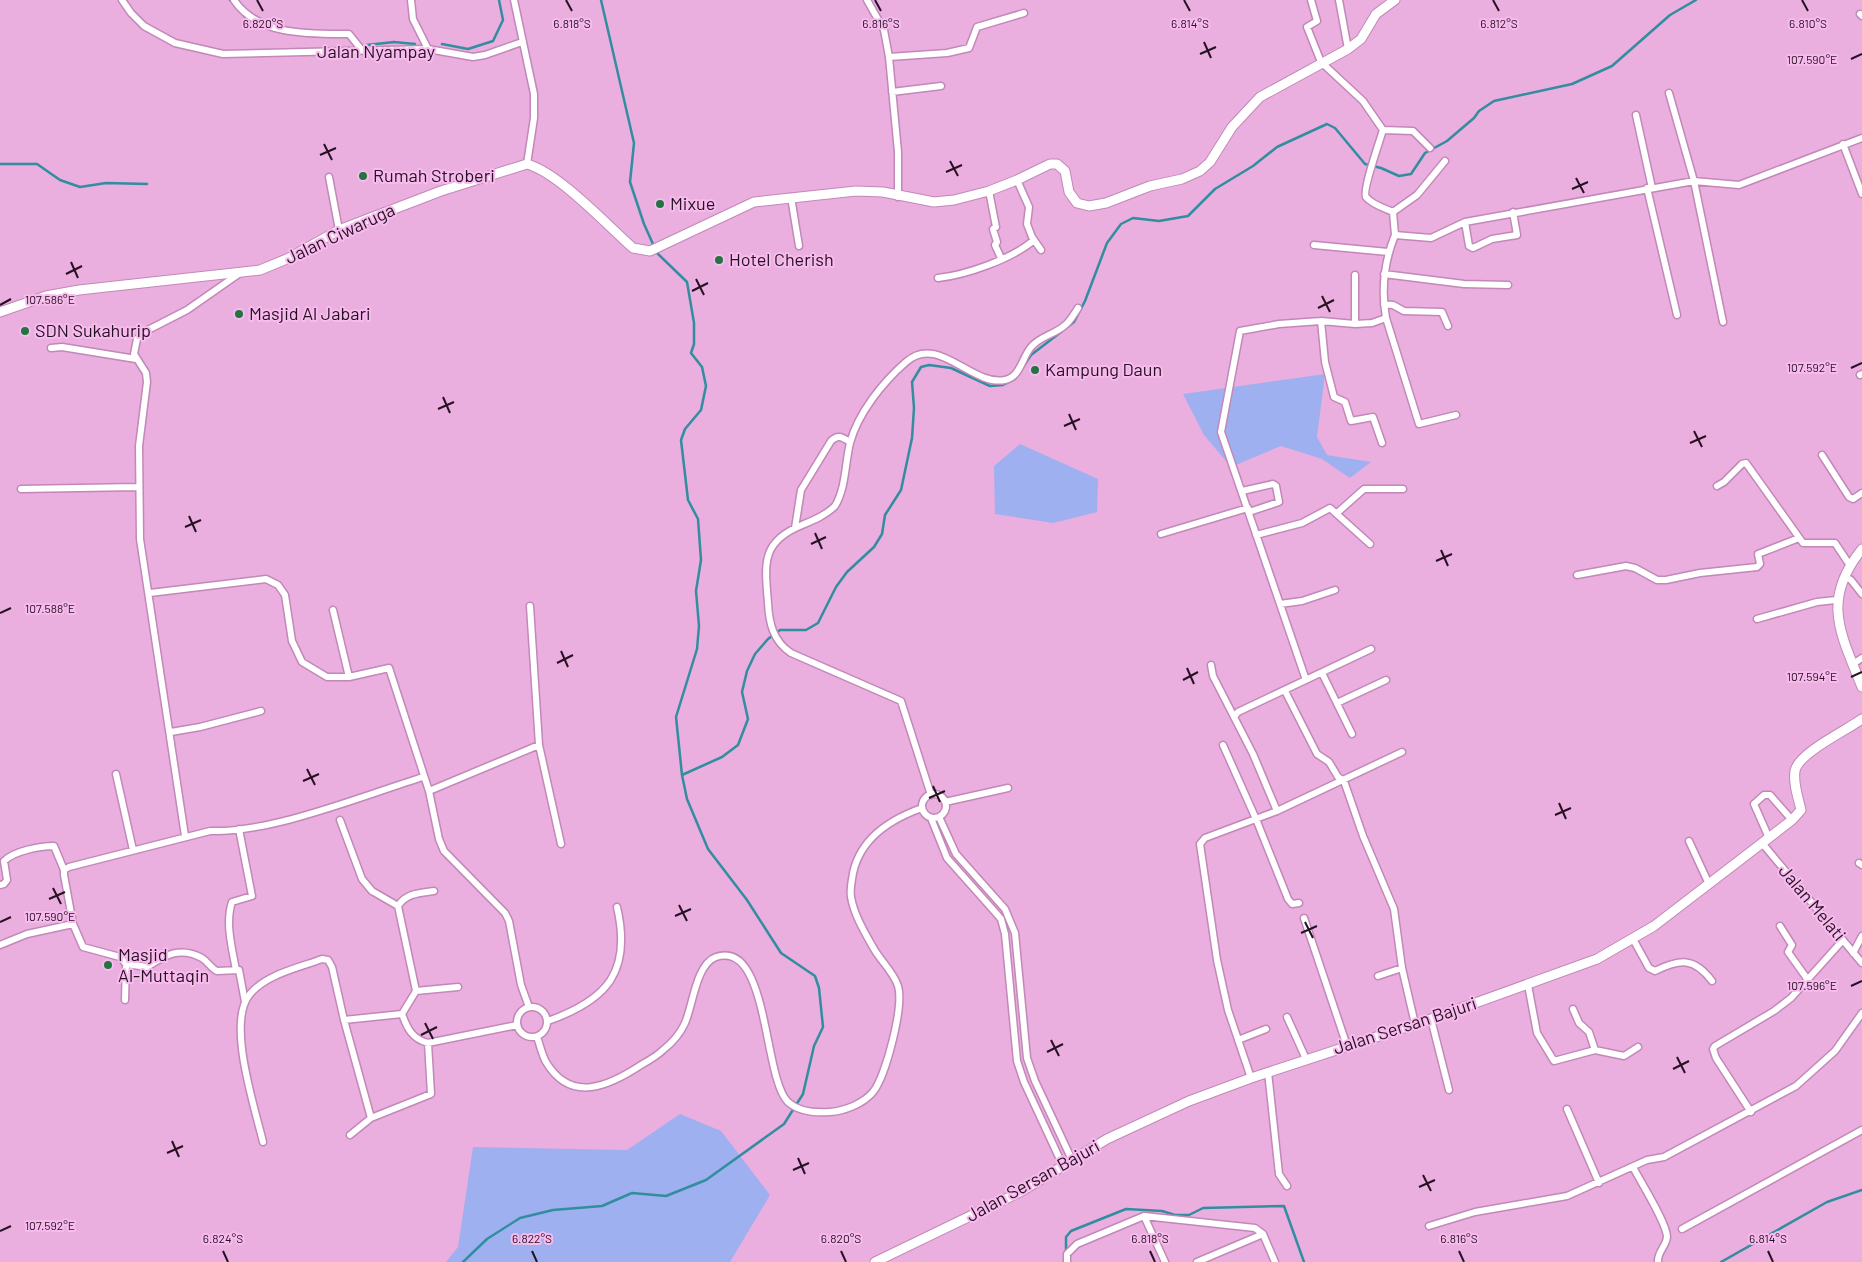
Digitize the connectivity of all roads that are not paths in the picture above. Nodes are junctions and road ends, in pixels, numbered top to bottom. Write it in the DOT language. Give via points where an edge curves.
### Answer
graph roads {
  1 [pos="122,0"];
  2 [pos="234,0"];
  3 [pos="411,0"];
  4 [pos="514,0"];
  5 [pos="867,0"];
  6 [pos="1311,0"];
  7 [pos="1339,0"];
  8 [pos="1394,0"];
  9 [pos="1024,13"];
  10 [pos="522,42"];
  11 [pos="428,49"];
  12 [pos="1348,49"];
  13 [pos="361,50"];
  14 [pos="889,57"];
  15 [pos="1321,62"];
  16 [pos="941,86"];
  17 [pos="892,92"];
  18 [pos="1669,93"];
  19 [pos="1636,115"];
  20 [pos="1383,130"];
  21 [pos="1862,138"];
  22 [pos="1844,144"];
  23 [pos="1430,148"];
  24 [pos="1445,161"];
  25 [pos="527,164"];
  26 [pos="329,177"];
  27 [pos="1018,180"];
  28 [pos="1694,181"];
  29 [pos="1650,188"];
  30 [pos="989,191"];
  31 [pos="1862,194"];
  32 [pos="898,196"];
  33 [pos="791,197"];
  34 [pos="1393,212"];
  35 [pos="1513,212"];
  36 [pos="1465,222"];
  37 [pos="339,230"];
  38 [pos="1395,235"];
  39 [pos="1034,240"];
  40 [pos="1314,245"];
  41 [pos="799,246"];
  42 [pos="1041,250"];
  43 [pos="1388,252"];
  44 [pos="1001,258"];
  45 [pos="240,273"];
  46 [pos="1384,274"];
  47 [pos="1355,275"];
  48 [pos="938,278"];
  49 [pos="1508,285"];
  50 [pos="1384,304"];
  51 [pos="1078,308"];
  52 [pos="0,312"];
  53 [pos="1677,315"];
  54 [pos="1386,318"];
  55 [pos="1322,321"];
  56 [pos="1723,322"];
  57 [pos="1355,324"];
  58 [pos="1448,326"];
  59 [pos="51,348"];
  60 [pos="136,359"];
  61 [pos="1456,415"];
  62 [pos="850,442"];
  63 [pos="1382,443"];
  64 [pos="1822,455"];
  65 [pos="1717,486"];
  66 [pos="137,487"];
  67 [pos="21,489"];
  68 [pos="1403,489"];
  69 [pos="1242,491"];
  70 [pos="1862,493"];
  71 [pos="1248,510"];
  72 [pos="1337,513"];
  73 [pos="795,528"];
  74 [pos="1161,534"];
  75 [pos="1256,535"];
  76 [pos="1799,538"];
  77 [pos="1370,544"];
  78 [pos="1862,549"];
  79 [pos="1849,564"];
  80 [pos="1577,576"];
  81 [pos="1844,576"];
  82 [pos="1335,590"];
  83 [pos="150,593"];
  84 [pos="1862,594"];
  85 [pos="1836,600"];
  86 [pos="1280,604"];
  87 [pos="530,606"];
  88 [pos="333,610"];
  89 [pos="1757,619"];
  90 [pos="1371,649"];
  91 [pos="1862,658"];
  92 [pos="1853,664"];
  93 [pos="1211,665"];
  94 [pos="1322,672"];
  95 [pos="349,678"];
  96 [pos="1306,680"];
  97 [pos="1386,680"];
  98 [pos="1862,687"];
  99 [pos="1284,691"];
  100 [pos="1337,703"];
  101 [pos="262,711"];
  102 [pos="1234,716"];
  103 [pos="1862,718"];
  104 [pos="171,732"];
  105 [pos="1352,734"];
  106 [pos="539,745"];
  107 [pos="1223,745"];
  108 [pos="1402,752"];
  109 [pos="116,774"];
  110 [pos="424,777"];
  111 [pos="1344,781"];
  112 [pos="1008,788"];
  113 [pos="429,790"];
  114 [pos="931,795"];
  115 [pos="946,802"];
  116 [pos="922,808"];
  117 [pos="1277,811"];
  118 [pos="939,817"];
  119 [pos="931,818"];
  120 [pos="1256,819"];
  121 [pos="340,820"];
  122 [pos="1792,820"];
  123 [pos="239,829"];
  124 [pos="185,836"];
  125 [pos="1765,840"];
  126 [pos="1690,841"];
  127 [pos="561,844"];
  128 [pos="133,850"];
  129 [pos="64,870"];
  130 [pos="1708,882"];
  131 [pos="0,885"];
  132 [pos="434,891"];
  133 [pos="1299,903"];
  134 [pos="398,906"];
  135 [pos="617,907"];
  136 [pos="1304,918"];
  137 [pos="73,924"];
  138 [pos="1780,926"];
  139 [pos="1862,936"];
  140 [pos="1633,940"];
  141 [pos="1843,940"];
  142 [pos="0,945"];
  143 [pos="1853,952"];
  144 [pos="1862,963"];
  145 [pos="126,964"];
  146 [pos="1402,968"];
  147 [pos="1018,969"];
  148 [pos="236,970"];
  149 [pos="1008,970"];
  150 [pos="1378,976"];
  151 [pos="1808,980"];
  152 [pos="1712,981"];
  153 [pos="1528,985"];
  154 [pos="458,987"];
  155 [pos="416,991"];
  156 [pos="125,1000"];
  157 [pos="244,1002"];
  158 [pos="529,1007"];
  159 [pos="1574,1009"];
  160 [pos="1862,1013"];
  161 [pos="402,1014"];
  162 [pos="1287,1018"];
  163 [pos="1431,1019"];
  164 [pos="344,1020"];
  165 [pos="548,1021"];
  166 [pos="1415,1024"];
  167 [pos="517,1025"];
  168 [pos="1266,1029"];
  169 [pos="537,1037"];
  170 [pos="1238,1040"];
  171 [pos="428,1042"];
  172 [pos="1347,1046"];
  173 [pos="1638,1048"];
  174 [pos="1595,1050"];
  175 [pos="1306,1060"];
  176 [pos="1268,1072"];
  177 [pos="1251,1078"];
  178 [pos="1449,1090"];
  179 [pos="1567,1109"];
  180 [pos="1751,1112"];
  181 [pos="371,1118"];
  182 [pos="1862,1130"];
  183 [pos="350,1135"];
  184 [pos="263,1142"];
  185 [pos="1072,1160"];
  186 [pos="1063,1166"];
  187 [pos="1633,1167"];
  188 [pos="1599,1183"];
  189 [pos="1286,1186"];
  190 [pos="1144,1216"];
  191 [pos="1429,1226"];
  192 [pos="1682,1229"];
  193 [pos="1263,1234"];
  194 [pos="875,1262"];
  195 [pos="1067,1262"];
  196 [pos="1165,1262"];
  197 [pos="1197,1262"];
  198 [pos="1275,1262"];
  199 [pos="1658,1262"];
  1 -- 13 [label="street, Jalan Nyampay" via="144,26 193,49 244,55"];
  2 -- 13 [label="street" via="244,12 277,28 299,34 349,34"];
  3 -- 11 [label="street" via="413,19"];
  4 -- 10 [label="street"];
  5 -- 14 [label="street" via="884,30"];
  6 -- 15 [label="street" via="1317,21 1307,27"];
  7 -- 12 [label="street"];
  8 -- 12 [label="street" via="1376,14 1360,39"];
  9 -- 14 [label="street" via="977,27 969,48 947,53"];
  10 -- 11 [label="street, Jalan Nyampay" via="473,57"];
  10 -- 25 [label="street" via="528,56 534,94"];
  11 -- 13 [label="street, Jalan Nyampay"];
  12 -- 15 [label="street"];
  14 -- 17 [label="street"];
  15 -- 20 [label="street" via="1363,101"];
  15 -- 27 [label="street" via="1260,97 1232,127 1210,162 1200,171 1182,179 1089,206 1072,199 1065,171 1057,164 1050,164"];
  16 -- 17 [label="street"];
  17 -- 32 [label="street" via="898,152"];
  18 -- 28 [label="street"];
  19 -- 29 [label="street"];
  20 -- 23 [label="street" via="1414,131"];
  20 -- 34 [label="street" via="1365,192 1369,199"];
  21 -- 22 [label="street"];
  22 -- 28 [label="street" via="1738,185"];
  22 -- 31 [label="street"];
  24 -- 34 [label="street" via="1417,195"];
  25 -- 33 [label="street" via="568,189 633,248 650,251 754,202"];
  25 -- 37 [label="street, Jalan Ciwaruga" via="441,191"];
  26 -- 37 [label="street"];
  27 -- 30 [label="street"];
  27 -- 39 [label="street" via="1028,203 1027,224"];
  28 -- 29 [label="street"];
  28 -- 56 [label="street"];
  29 -- 35 [label="street"];
  29 -- 53 [label="street"];
  30 -- 32 [label="street" via="934,202"];
  30 -- 44 [label="street" via="996,227 995,245"];
  32 -- 33 [label="street" via="856,191"];
  33 -- 41 [label="street"];
  34 -- 38 [label="street"];
  35 -- 36 [label="street"];
  35 -- 36 [label="street" via="1516,235 1492,238 1474,248 1469,246"];
  36 -- 38 [label="street" via="1431,238"];
  37 -- 45 [label="street, Jalan Ciwaruga" via="289,258 260,270"];
  38 -- 43 [label="street"];
  39 -- 42 [label="street"];
  39 -- 44 [label="street"];
  40 -- 43 [label="street"];
  43 -- 46 [label="street"];
  44 -- 48 [label="street" via="976,270"];
  45 -- 52 [label="street, Jalan Ciwaruga" via="79,290 46,296"];
  45 -- 60 [label="street" via="187,310 146,331 137,339 134,348"];
  46 -- 49 [label="street" via="1464,284"];
  46 -- 50 [label="street"];
  47 -- 57 [label="street"];
  50 -- 54 [label="street"];
  50 -- 58 [label="street" via="1411,312 1438,311 1444,314"];
  51 -- 62 [label="street" via="1064,326 1031,346 1015,374 1007,380 986,379 945,357 921,355 907,360 871,401"];
  54 -- 57 [label="street"];
  54 -- 61 [label="street" via="1419,424"];
  55 -- 57 [label="street"];
  55 -- 63 [label="street" via="1325,362 1334,397 1345,402 1351,421 1373,417"];
  55 -- 69 [label="street" via="1240,331 1221,432"];
  59 -- 60 [label="street"];
  60 -- 66 [label="street" via="146,373 147,382 138,446"];
  62 -- 73 [label="street" via="835,506 817,519"];
  62 -- 73 [label="street" via="842,437 830,441 802,490"];
  64 -- 70 [label="street" via="1849,497"];
  65 -- 76 [label="street" via="1746,463"];
  66 -- 67 [label="street"];
  66 -- 83 [label="street" via="140,539"];
  68 -- 72 [label="street" via="1364,490"];
  69 -- 71 [label="street"];
  69 -- 71 [label="street" via="1276,486 1279,502"];
  71 -- 74 [label="street"];
  71 -- 75 [label="street"];
  72 -- 75 [label="street" via="1328,508 1302,523"];
  72 -- 77 [label="street"];
  73 -- 114 [label="street" via="783,535 767,555 768,612 775,636 791,653 901,701"];
  75 -- 86 [label="street"];
  76 -- 79 [label="street" via="1807,545 1835,543"];
  76 -- 80 [label="street" via="1758,554 1760,564 1757,566 1738,570 1657,580 1626,566"];
  78 -- 79 [label="street"];
  79 -- 81 [label="street"];
  81 -- 84 [label="street" via="1852,580"];
  81 -- 85 [label="street"];
  82 -- 86 [label="street" via="1302,601"];
  83 -- 95 [label="street" via="266,579 278,585 285,595 292,641 302,662 327,677"];
  83 -- 104 [label="street"];
  85 -- 89 [label="street"];
  85 -- 92 [label="street" via="1838,620"];
  86 -- 96 [label="street"];
  87 -- 106 [label="street"];
  88 -- 95 [label="street"];
  90 -- 94 [label="street"];
  91 -- 92 [label="street"];
  92 -- 98 [label="street"];
  93 -- 102 [label="street"];
  94 -- 96 [label="street"];
  94 -- 100 [label="street"];
  95 -- 110 [label="street" via="389,668"];
  96 -- 99 [label="street"];
  97 -- 100 [label="street"];
  99 -- 102 [label="street"];
  99 -- 111 [label="street" via="1317,754 1329,762"];
  100 -- 105 [label="street"];
  101 -- 104 [label="street"];
  102 -- 117 [label="street"];
  103 -- 122 [label="street" via="1806,755 1798,764 1795,778 1801,810"];
  104 -- 124 [label="street"];
  106 -- 113 [label="street"];
  106 -- 127 [label="street"];
  107 -- 120 [label="street"];
  108 -- 111 [label="street"];
  109 -- 128 [label="street"];
  110 -- 113 [label="street"];
  110 -- 123 [label="street" via="275,822"];
  111 -- 117 [label="street"];
  111 -- 146 [label="street" via="1394,909"];
  112 -- 115 [label="street"];
  113 -- 158 [label="street" via="444,851 505,913 509,921 521,985"];
  114 -- 115 [label="street" via="940,796"];
  114 -- 116 [label="street" via="924,800"];
  115 -- 118 [label="street" via="945,812"];
  116 -- 119 [label="street"];
  116 -- 169 [label="street" via="888,824 872,837 859,853 854,867 850,894 854,909 899,990 896,1030 884,1070 873,1093 845,1111 818,1113 799,1109 788,1101 779,1088 762,1011 748,968 739,959 727,955 714,958 702,970 686,1022 678,1035 662,1052 620,1079 594,1089 573,1086 562,1080 546,1062"];
  117 -- 120 [label="street"];
  118 -- 119 [label="street"];
  118 -- 147 [label="street" via="956,854 1009,915"];
  119 -- 149 [label="street" via="948,858 1001,919"];
  120 -- 133 [label="street" via="1288,899 1292,904"];
  120 -- 170 [label="street" via="1205,838 1199,846 1217,960"];
  121 -- 134 [label="street" via="362,879 370,890"];
  122 -- 125 [label="street, Jalan Sersan Bajuri"];
  122 -- 125 [label="street, Jalan Melati" via="1770,795 1759,798 1754,804"];
  123 -- 124 [label="street"];
  123 -- 148 [label="street" via="252,896 232,902 231,906 229,918"];
  124 -- 128 [label="street"];
  125 -- 130 [label="street, Jalan Sersan Bajuri"];
  125 -- 141 [label="street, Jalan Melati"];
  126 -- 130 [label="street"];
  128 -- 129 [label="street" via="88,860"];
  129 -- 131 [label="street" via="54,846 30,850 7,857 4,861 7,882"];
  129 -- 137 [label="street"];
  130 -- 140 [label="street, Jalan Sersan Bajuri"];
  132 -- 134 [label="street" via="412,895"];
  134 -- 155 [label="street"];
  135 -- 165 [label="street" via="622,943 608,985 579,1009"];
  136 -- 172 [label="street"];
  137 -- 142 [label="street" via="27,934"];
  137 -- 145 [label="street" via="83,947 120,957"];
  138 -- 151 [label="street" via="1792,945 1788,952"];
  139 -- 143 [label="street"];
  140 -- 152 [label="street" via="1649,968 1655,972 1673,963 1688,963 1702,968"];
  140 -- 153 [label="street, Jalan Sersan Bajuri"];
  141 -- 143 [label="street, Jalan Melati"];
  141 -- 151 [label="street"];
  143 -- 144 [label="street, Jalan Melati"];
  145 -- 148 [label="street" via="148,967 168,954 188,952 217,971"];
  145 -- 156 [label="street"];
  146 -- 150 [label="street"];
  146 -- 166 [label="street"];
  147 -- 149 [label="street"];
  147 -- 185 [label="street" via="1027,1058"];
  148 -- 157 [label="street" via="241,972"];
  149 -- 186 [label="street" via="1017,1061"];
  151 -- 180 [label="street" via="1774,1011 1718,1043 1714,1050"];
  153 -- 163 [label="street, Jalan Sersan Bajuri"];
  153 -- 174 [label="street" via="1537,1033 1554,1061"];
  154 -- 155 [label="street"];
  155 -- 161 [label="street"];
  157 -- 164 [label="street" via="262,984 277,976 322,959 328,960"];
  157 -- 184 [label="street" via="239,1020 243,1056"];
  158 -- 165 [label="street" via="541,1010"];
  158 -- 167 [label="street" via="519,1014"];
  159 -- 174 [label="street" via="1580,1023 1589,1032"];
  160 -- 180 [label="street" via="1835,1052 1803,1081"];
  161 -- 164 [label="street"];
  161 -- 171 [label="street" via="414,1037"];
  162 -- 175 [label="street"];
  163 -- 166 [label="street, Jalan Sersan Bajuri"];
  163 -- 178 [label="street"];
  164 -- 181 [label="street"];
  165 -- 169 [label="street" via="545,1031"];
  166 -- 172 [label="street, Jalan Sersan Bajuri"];
  167 -- 169 [label="street" via="522,1034"];
  167 -- 171 [label="street"];
  168 -- 170 [label="street"];
  170 -- 177 [label="street"];
  171 -- 181 [label="street" via="431,1094"];
  172 -- 175 [label="street, Jalan Sersan Bajuri"];
  173 -- 174 [label="street" via="1624,1056"];
  175 -- 176 [label="street, Jalan Sersan Bajuri"];
  176 -- 177 [label="street, Jalan Sersan Bajuri"];
  176 -- 189 [label="street" via="1279,1174"];
  177 -- 185 [label="street, Jalan Sersan Bajuri" via="1160,1114"];
  179 -- 188 [label="street"];
  180 -- 187 [label="street" via="1664,1158 1647,1160"];
  181 -- 183 [label="street"];
  182 -- 192 [label="street"];
  185 -- 186 [label="street, Jalan Sersan Bajuri"];
  186 -- 194 [label="street, Jalan Sersan Bajuri" via="1022,1191"];
  187 -- 188 [label="street"];
  187 -- 199 [label="street" via="1665,1228 1665,1245"];
  188 -- 191 [label="street" via="1567,1196 1475,1212"];
  190 -- 193 [label="street" via="1246,1226"];
  190 -- 195 [label="street" via="1077,1244 1067,1254"];
  190 -- 196 [label="street"];
  193 -- 197 [label="street"];
  193 -- 198 [label="street"];
}
